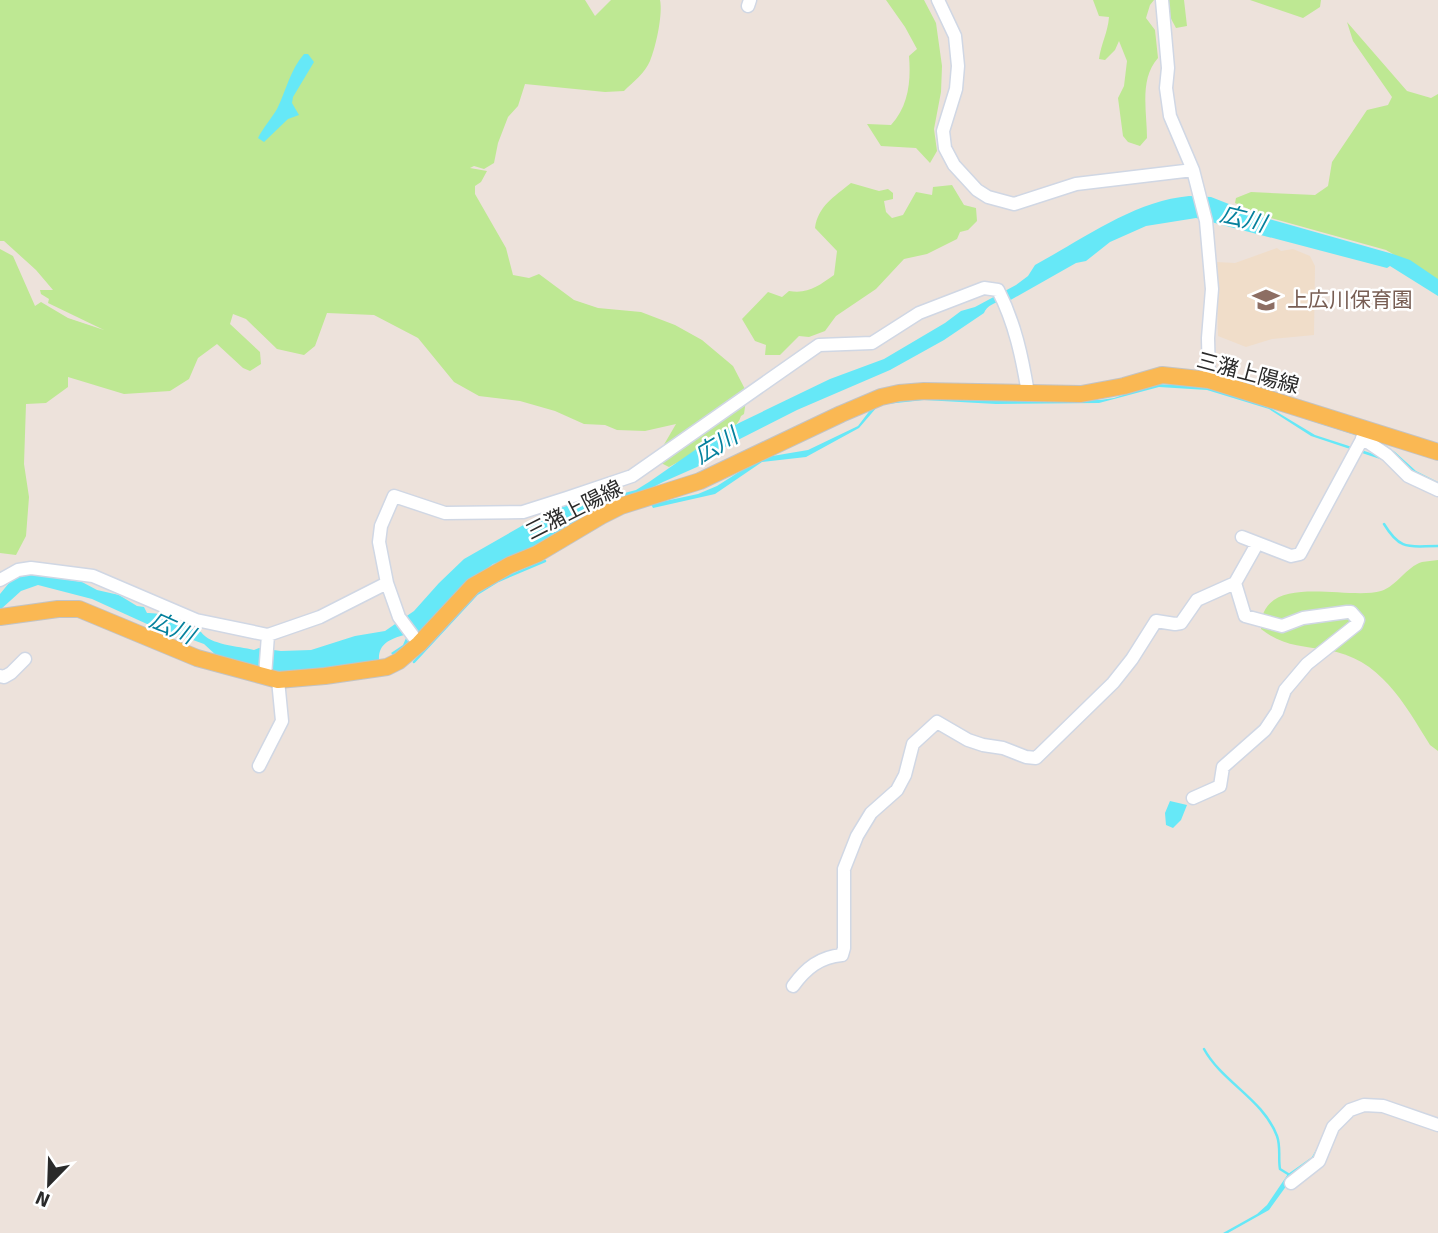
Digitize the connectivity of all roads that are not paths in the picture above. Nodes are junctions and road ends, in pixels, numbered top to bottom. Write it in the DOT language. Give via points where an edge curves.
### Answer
graph roads {
  1 [pos="938,0"];
  2 [pos="1163,0"];
  3 [pos="1193,170"];
  4 [pos="1209,380"];
  5 [pos="1028,393"];
  6 [pos="1361,440"];
  7 [pos="1438,452"];
  8 [pos="1438,489"];
  9 [pos="1242,537"];
  10 [pos="1257,544"];
  11 [pos="0,580"];
  12 [pos="387,583"];
  13 [pos="1235,583"];
  14 [pos="0,617"];
  15 [pos="267,641"];
  16 [pos="417,641"];
  17 [pos="25,659"];
  18 [pos="269,675"];
  19 [pos="0,676"];
  20 [pos="259,766"];
  21 [pos="1193,798"];
  22 [pos="793,986"];
  23 [pos="1438,1125"];
  24 [pos="1291,1183"];
  1 -- 3 [label="street" via="955,36 958,66 943,131 945,148 977,190 1014,204 1076,184"];
  2 -- 3 [label="street" via="1170,116"];
  3 -- 4 [label="street" via="1206,221 1212,289"];
  4 -- 5 [label="main road, 三潴上陽線" via="1162,375 1093,392"];
  4 -- 6 [label="main road, 三潴上陽線"];
  5 -- 12 [label="street" via="1020,343 1005,304 998,290 984,288 919,313 872,343 819,345 632,476 523,512 445,513 394,496 379,542"];
  5 -- 16 [label="main road, 三潴上陽線" via="924,391 881,397 701,481 621,506 473,586"];
  6 -- 7 [label="main road, 三潴上陽線"];
  6 -- 8 [label="street" via="1408,476"];
  6 -- 10 [label="street" via="1300,554 1291,556"];
  9 -- 10 [label="street"];
  10 -- 13 [label="street"];
  11 -- 15 [label="street" via="30,568 93,576 196,620"];
  12 -- 15 [label="street"];
  12 -- 16 [label="street" via="399,618"];
  13 -- 21 [label="street" via="1245,616 1266,624 1282,626 1347,611 1358,620 1307,664 1285,690 1265,730 1223,767 1222,783"];
  13 -- 22 [label="street" via="1197,600 1181,623 1156,621 1113,683 1036,758 983,745 937,722 913,744 897,790 865,821 844,870 842,955 822,958"];
  14 -- 18 [label="main road, 三潴上陽線" via="79,610 197,657"];
  15 -- 18 [label="street"];
  16 -- 18 [label="main road, 三潴上陽線" via="387,667 326,676"];
  17 -- 19 [label="street" via="11,673"];
  18 -- 20 [label="street" via="282,721"];
  23 -- 24 [label="street" via="1383,1106 1350,1110 1333,1127 1319,1161"];
}
